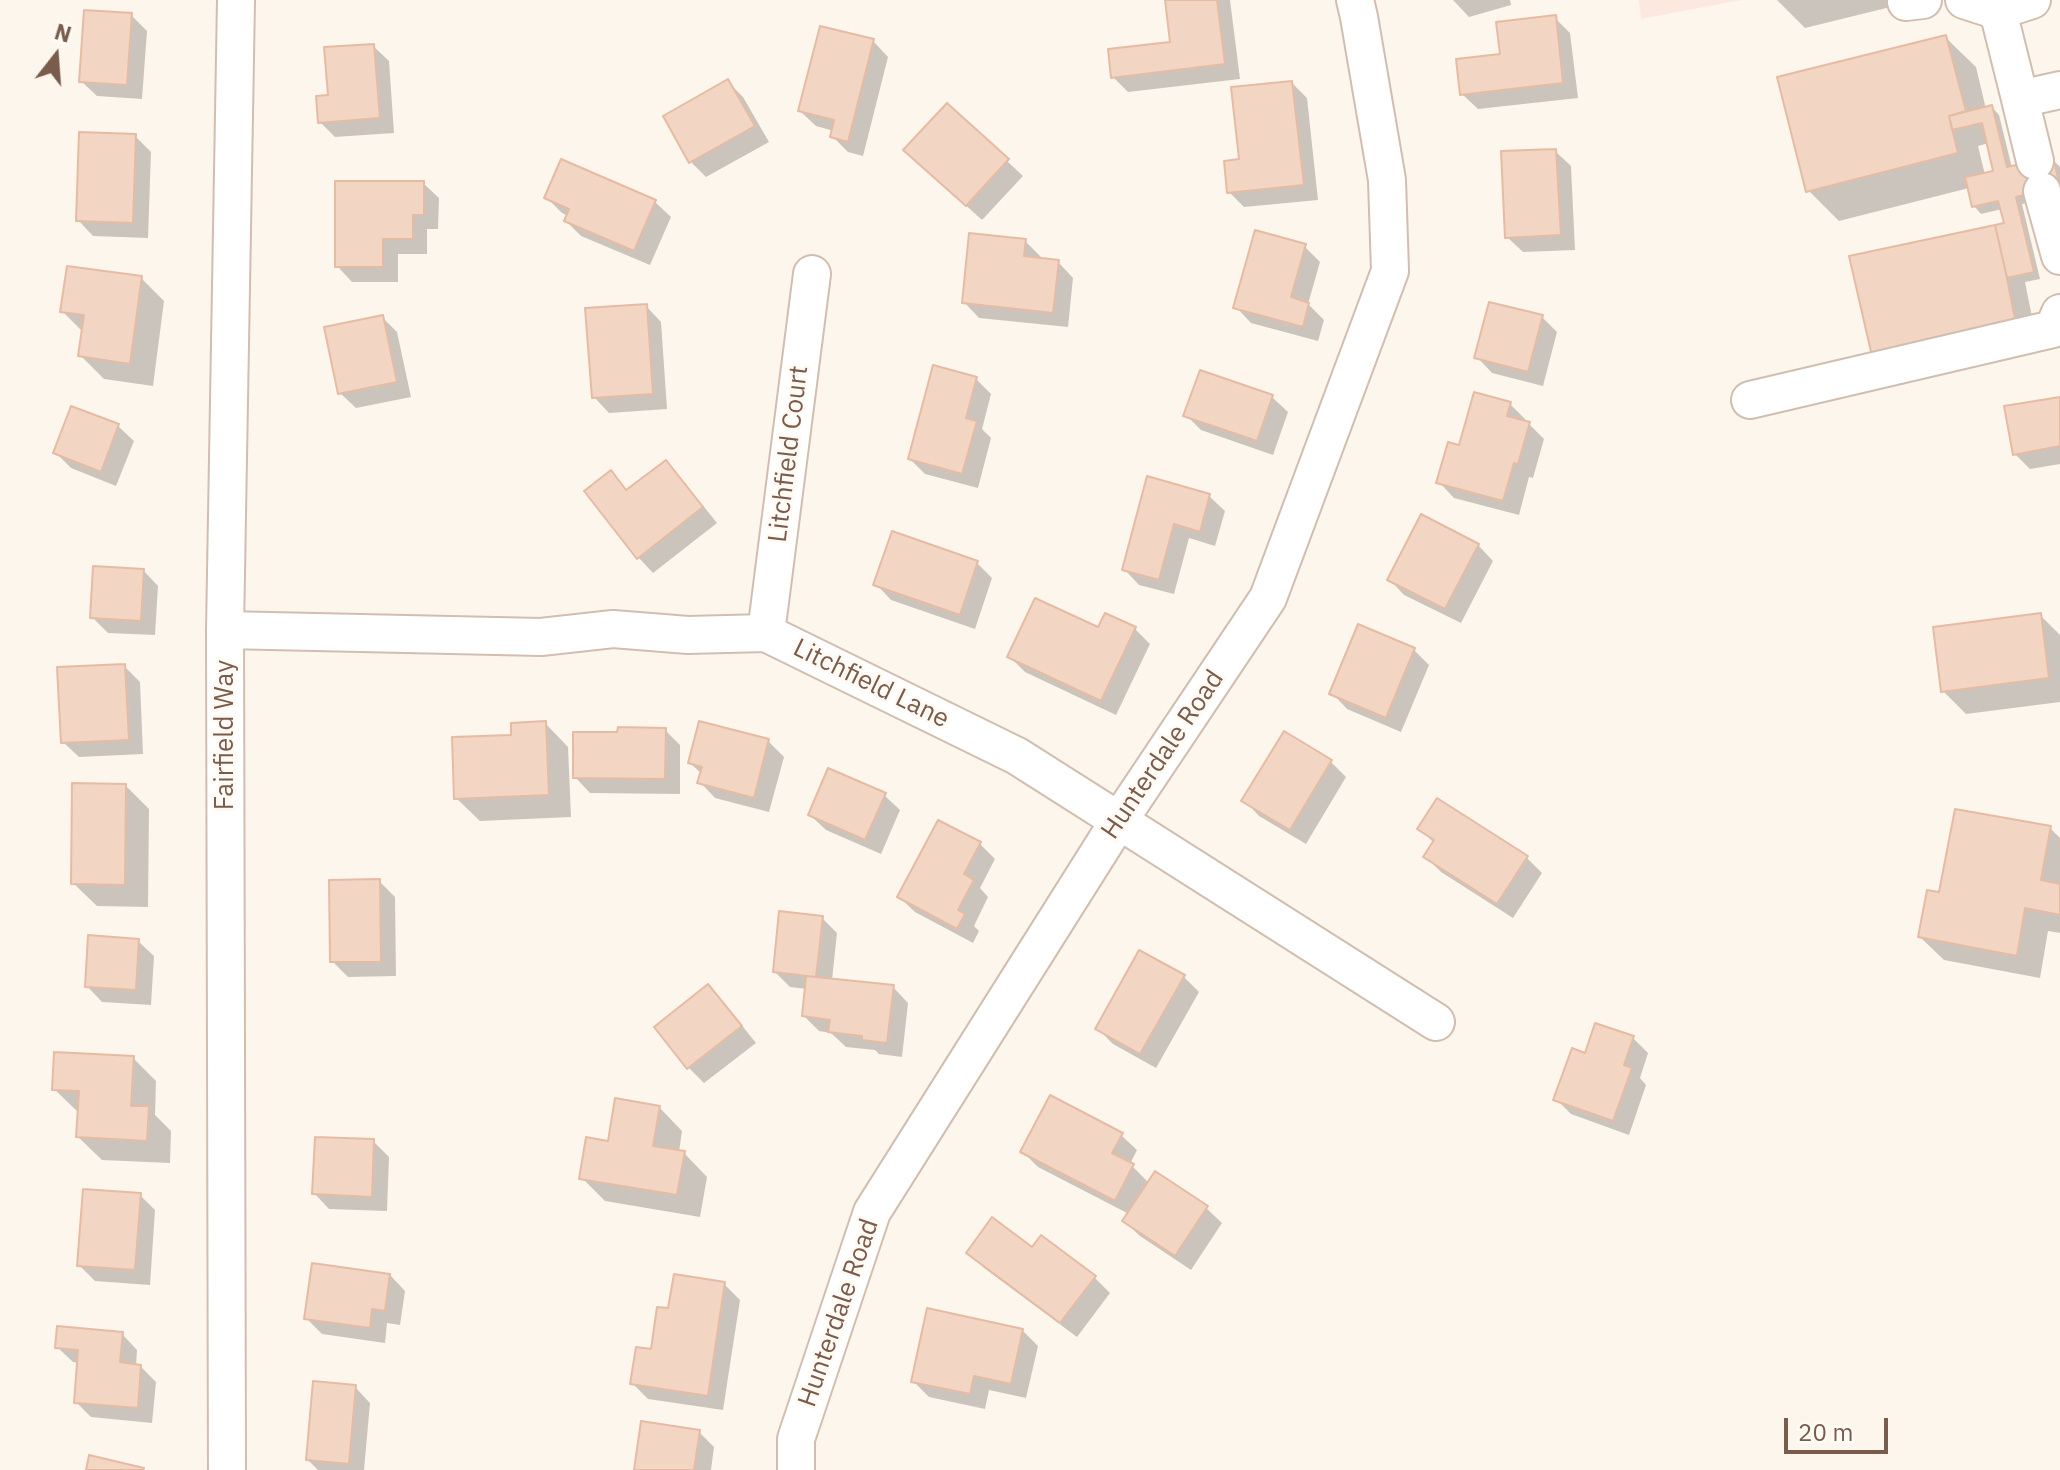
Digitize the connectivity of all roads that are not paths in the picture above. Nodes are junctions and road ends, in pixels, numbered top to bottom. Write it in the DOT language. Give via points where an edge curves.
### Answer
graph roads {
  1 [pos="236,0"];
  2 [pos="1355,0"];
  3 [pos="1964,0"];
  4 [pos="2032,0"];
  5 [pos="1998,11"];
  6 [pos="2060,90"];
  7 [pos="2020,99"];
  8 [pos="2060,256"];
  9 [pos="2060,263"];
  10 [pos="812,274"];
  11 [pos="2060,313"];
  12 [pos="1750,400"];
  13 [pos="225,630"];
  14 [pos="766,633"];
  15 [pos="1118,822"];
  16 [pos="1436,1022"];
  17 [pos="227,1470"];
  18 [pos="796,1470"];
  1 -- 13 [label="street, Fairfield Way"];
  2 -- 15 [label="street, Hunterdale Road" via="1387,180 1390,271 1268,598"];
  3 -- 5 [label="street"];
  4 -- 5 [label="street"];
  5 -- 7 [label="street"];
  6 -- 7 [label="street"];
  7 -- 8 [label="street"];
  8 -- 9 [label="street"];
  10 -- 14 [label="street, Litchfield Court"];
  11 -- 12 [label="street" via="2053,329"];
  13 -- 14 [label="street, Litchfield Lane" via="541,637 613,629 688,635"];
  13 -- 17 [label="street, Fairfield Way"];
  14 -- 15 [label="street, Litchfield Lane" via="1017,756"];
  15 -- 16 [label="street, Litchfield Lane"];
  15 -- 18 [label="street, Hunterdale Road" via="872,1212 796,1439"];
}
